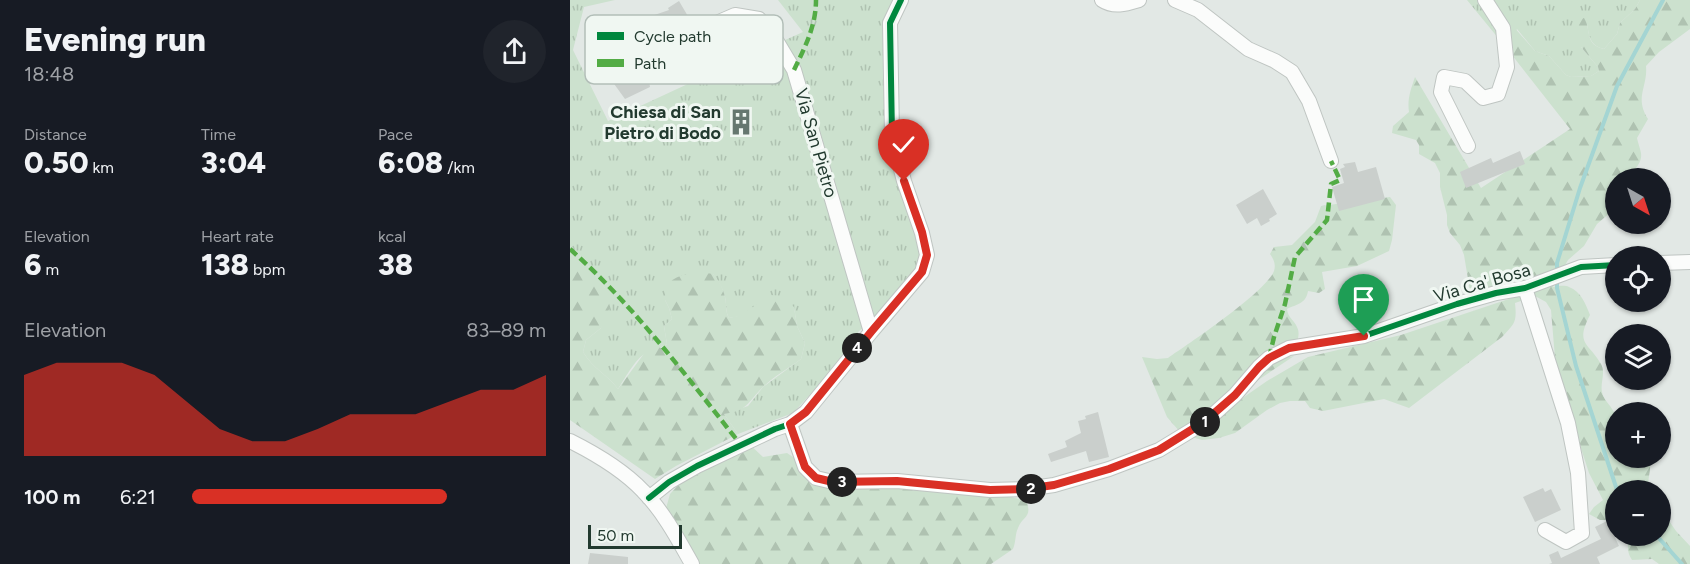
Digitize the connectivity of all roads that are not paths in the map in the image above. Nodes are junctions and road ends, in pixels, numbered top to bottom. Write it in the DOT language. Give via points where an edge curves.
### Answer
graph roads {
  1 [pos="901,0"];
  2 [pos="1102,0"];
  3 [pos="1139,0"];
  4 [pos="1175,0"];
  5 [pos="1485,0"];
  6 [pos="783,52"];
  7 [pos="1468,146"];
  8 [pos="1331,161"];
  9 [pos="1690,262"];
  10 [pos="1671,263"];
  11 [pos="1605,266"];
  12 [pos="1525,288"];
  13 [pos="871,332"];
  14 [pos="790,424"];
  15 [pos="570,441"];
  16 [pos="650,498"];
  17 [pos="1545,530"];
  18 [pos="692,564"];
  1 -- 13 [label="street" via="890,23 892,134 927,255 922,272"];
  2 -- 3 [label="street" via="1117,6"];
  4 -- 8 [label="street" via="1198,10 1248,49 1292,72 1309,101"];
  5 -- 7 [label="street" via="1503,28 1507,67 1498,94 1483,98 1465,81 1444,77 1441,92"];
  6 -- 13 [label="street, Via San Pietro" via="794,70"];
  9 -- 10 [label="street"];
  11 -- 12 [label="street, Via Ca' Bosa" via="1581,267"];
  12 -- 14 [label="street, Via Ca' Bosa" via="1457,304 1364,336 1289,348 1269,358 1204,422 1159,450 1054,485 990,490 897,481 833,482 816,478 805,467"];
  12 -- 17 [label="street, Via Ca' Bosa" via="1568,423 1578,473 1582,533 1566,542"];
  13 -- 14 [label="street" via="806,412"];
  14 -- 16 [label="street" via="697,466"];
  15 -- 16 [label="street" via="626,476"];
  16 -- 18 [label="street"];
}
